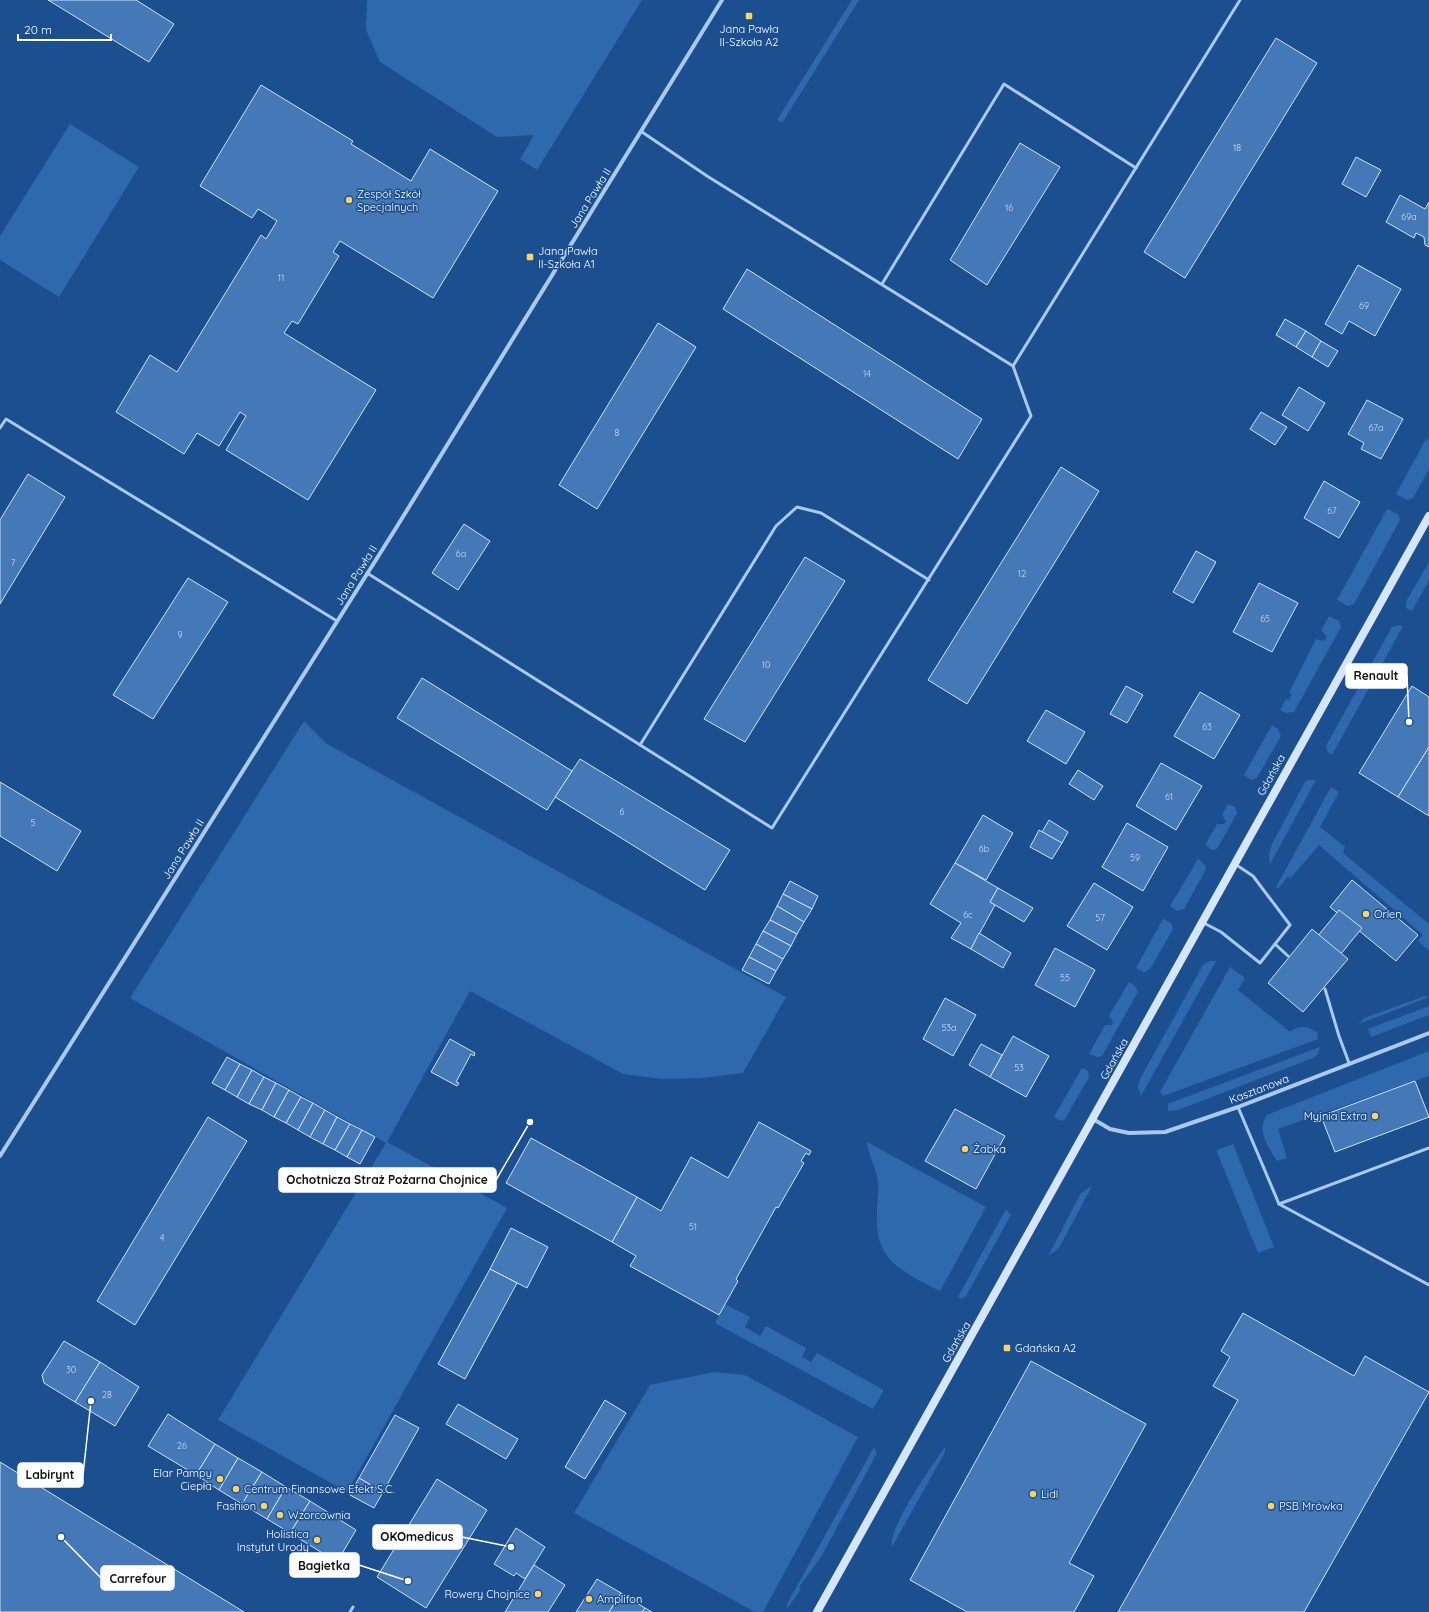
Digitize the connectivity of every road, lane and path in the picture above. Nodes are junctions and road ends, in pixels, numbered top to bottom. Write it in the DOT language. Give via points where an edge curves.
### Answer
graph roads {
  1 [pos="722,0"];
  2 [pos="1240,0"];
  3 [pos="642,132"];
  4 [pos="1136,168"];
  5 [pos="882,284"];
  6 [pos="1013,366"];
  7 [pos="0,428"];
  8 [pos="1429,516"];
  9 [pos="367,574"];
  10 [pos="929,580"];
  11 [pos="337,621"];
  12 [pos="640,745"];
  13 [pos="1234,864"];
  14 [pos="1202,922"];
  15 [pos="1275,944"];
  16 [pos="1288,956"];
  17 [pos="1325,989"];
  18 [pos="1429,1033"];
  19 [pos="1349,1063"];
  20 [pos="1238,1107"];
  21 [pos="1093,1119"];
  22 [pos="1429,1148"];
  23 [pos="0,1156"];
  24 [pos="1279,1204"];
  25 [pos="1429,1285"];
  26 [pos="353,1607"];
  27 [pos="350,1612"];
  28 [pos="817,1612"];
  1 -- 3 [label="street, Jana Pawła II"];
  2 -- 4 [label="lane"];
  3 -- 5 [label="lane" via="707,176"];
  3 -- 9 [label="street, Jana Pawła II"];
  4 -- 5 [label="lane" via="1004,84"];
  4 -- 6 [label="lane"];
  5 -- 6 [label="lane"];
  6 -- 10 [label="lane" via="1031,416"];
  7 -- 11 [label="lane" via="6,419"];
  8 -- 13 [label="main road, Gdańska"];
  9 -- 11 [label="street, Jana Pawła II"];
  9 -- 12 [label="lane"];
  10 -- 12 [label="lane" via="821,513 797,508 776,526"];
  10 -- 12 [label="lane" via="772,828"];
  11 -- 23 [label="street, Jana Pawła II"];
  13 -- 14 [label="main road, Gdańska"];
  13 -- 15 [label="lane" via="1253,876 1290,924"];
  14 -- 15 [label="lane" via="1221,932 1260,963"];
  14 -- 21 [label="main road, Gdańska"];
  15 -- 16 [label="lane"];
  17 -- 19 [label="lane"];
  18 -- 19 [label="street, Kasztanowa"];
  19 -- 20 [label="street, Kasztanowa"];
  20 -- 21 [label="street, Kasztanowa" via="1158,1134 1129,1133 1110,1129"];
  20 -- 24 [label="lane"];
  21 -- 28 [label="main road, Gdańska"];
  22 -- 24 [label="lane"];
  24 -- 25 [label="lane"];
  26 -- 27 [label="lane"];
}
